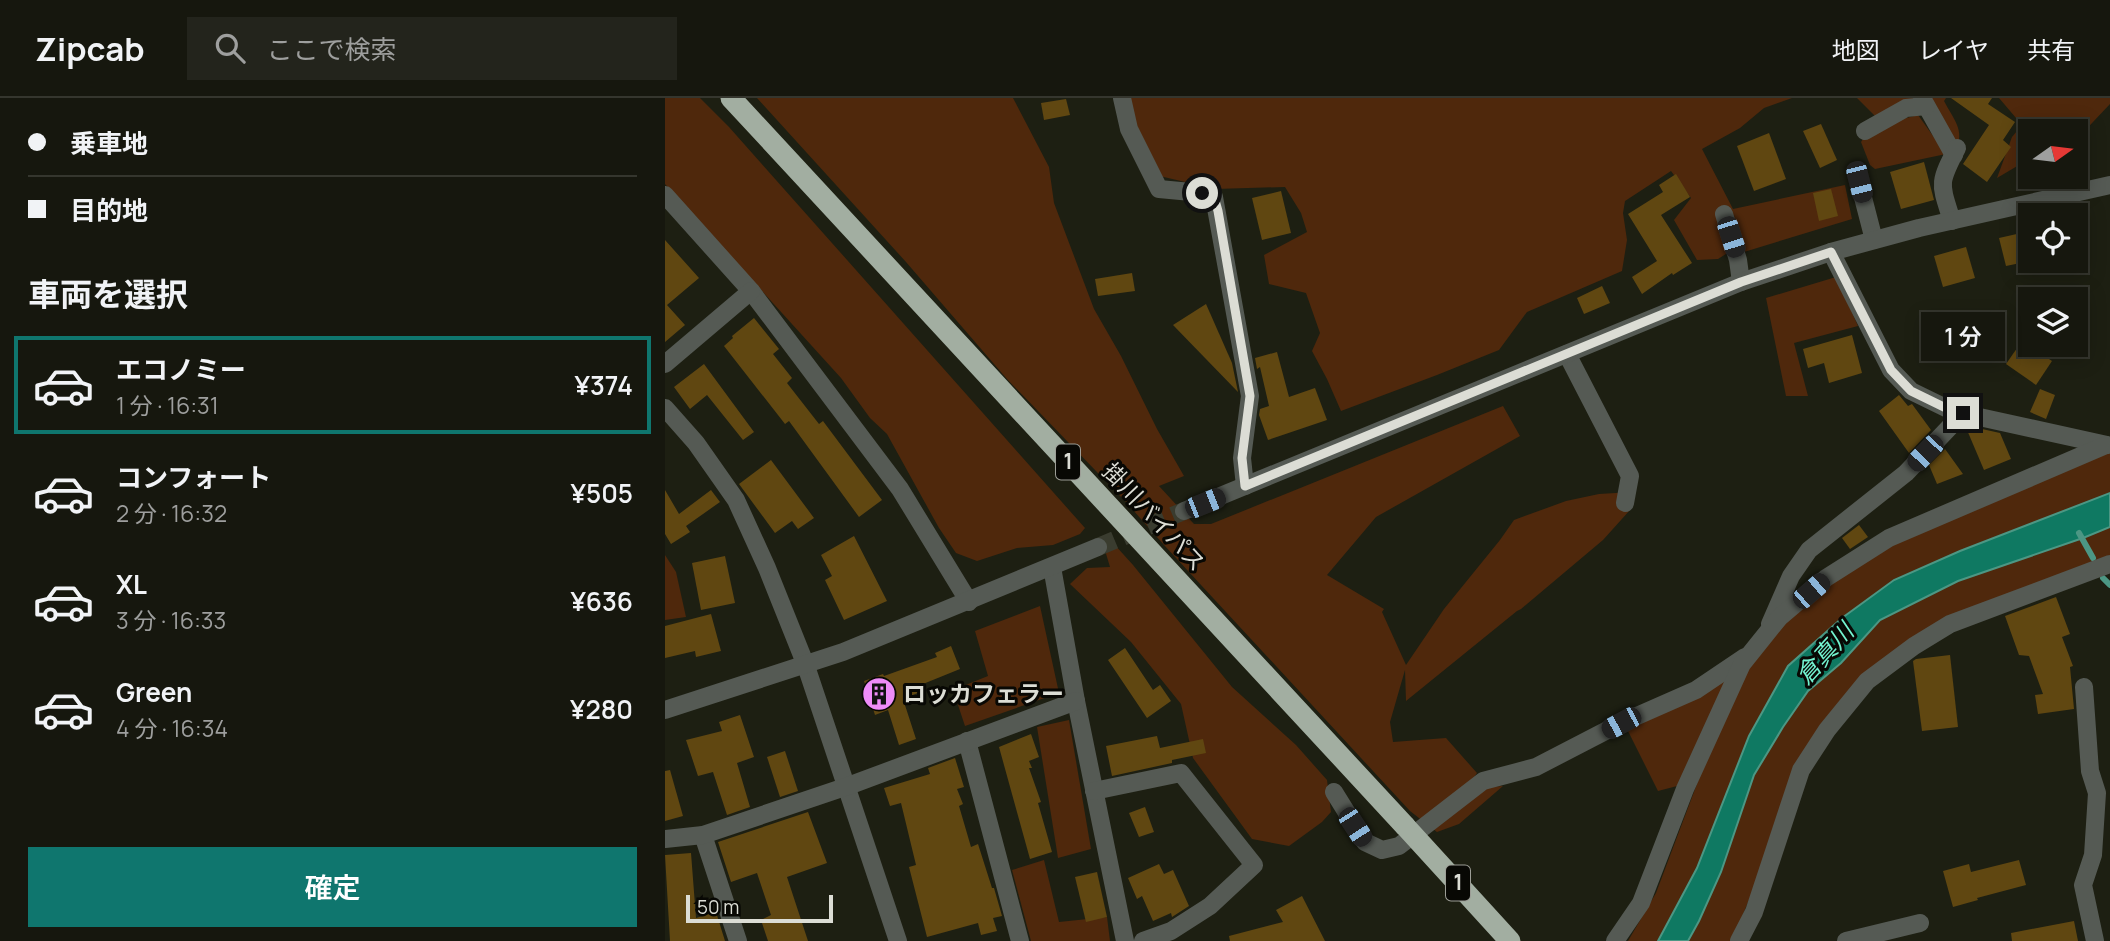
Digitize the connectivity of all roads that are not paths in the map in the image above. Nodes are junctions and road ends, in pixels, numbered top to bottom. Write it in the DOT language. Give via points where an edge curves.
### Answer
graph roads {
  1 [pos="731,98"];
  2 [pos="1122,98"];
  3 [pos="1924,102"];
  4 [pos="1865,131"];
  5 [pos="1859,182"];
  6 [pos="2110,185"];
  7 [pos="665,195"];
  8 [pos="1724,214"];
  9 [pos="1952,221"];
  10 [pos="1874,240"];
  11 [pos="1831,252"];
  12 [pos="1741,282"];
  13 [pos="751,291"];
  14 [pos="1567,354"];
  15 [pos="665,364"];
  16 [pos="665,408"];
  17 [pos="1963,413"];
  18 [pos="2108,445"];
  19 [pos="1245,486"];
  20 [pos="1625,503"];
  21 [pos="1184,511"];
  22 [pos="1098,547"];
  23 [pos="2110,564"];
  24 [pos="1052,567"];
  25 [pos="968,602"];
  26 [pos="1764,637"];
  27 [pos="1751,653"];
  28 [pos="805,663"];
  29 [pos="2084,687"];
  30 [pos="1076,701"];
  31 [pos="665,710"];
  32 [pos="967,741"];
  33 [pos="848,786"];
  34 [pos="1094,791"];
  35 [pos="1334,792"];
  36 [pos="703,835"];
  37 [pos="665,839"];
  38 [pos="1920,923"];
  39 [pos="738,941"];
  40 [pos="898,941"];
  41 [pos="1020,941"];
  42 [pos="1125,941"];
  43 [pos="1143,941"];
  44 [pos="1510,941"];
  45 [pos="1615,941"];
  46 [pos="1739,941"];
  47 [pos="1846,941"];
  48 [pos="2095,941"];
  1 -- 44 [label="highway, 掛川バイパス / 1, bridge"];
  2 -- 19 [label="street" via="1129,129 1159,189 1214,197 1250,396 1242,458"];
  3 -- 4 [label="street"];
  3 -- 9 [label="street" via="1955,152 1942,177"];
  5 -- 10 [label="street"];
  6 -- 9 [label="street"];
  7 -- 13 [label="street"];
  8 -- 12 [label="street"];
  9 -- 10 [label="street"];
  10 -- 11 [label="street"];
  11 -- 12 [label="street"];
  11 -- 17 [label="street" via="1891,370 1911,391"];
  12 -- 14 [label="street"];
  13 -- 15 [label="street"];
  13 -- 25 [label="street" via="900,489"];
  14 -- 19 [label="street"];
  14 -- 20 [label="street" via="1630,476"];
  16 -- 28 [label="street" via="736,500"];
  17 -- 18 [label="street"];
  17 -- 26 [label="street" via="1906,472 1809,550 1791,576"];
  18 -- 26 [label="street" via="1889,538 1825,578"];
  19 -- 21 [label="street"];
  22 -- 24 [label="street"];
  23 -- 46 [label="street" via="1950,624 1867,681 1801,770 1754,912"];
  24 -- 25 [label="street"];
  24 -- 30 [label="street"];
  25 -- 28 [label="street"];
  26 -- 27 [label="street"];
  27 -- 35 [label="street" via="1696,690 1536,767 1483,781 1399,846 1382,850 1365,842"];
  27 -- 45 [label="street" via="1685,789 1641,903"];
  28 -- 31 [label="street"];
  28 -- 33 [label="street"];
  29 -- 48 [label="street" via="2089,771 2097,793 2093,855 2083,885"];
  30 -- 32 [label="street"];
  30 -- 34 [label="street"];
  32 -- 33 [label="street"];
  32 -- 41 [label="street"];
  33 -- 36 [label="street"];
  33 -- 40 [label="street"];
  34 -- 42 [label="street"];
  34 -- 43 [label="street" via="1181,773 1254,865 1209,906 1171,931"];
  36 -- 37 [label="street"];
  36 -- 39 [label="street"];
  38 -- 47 [label="street"];
}
